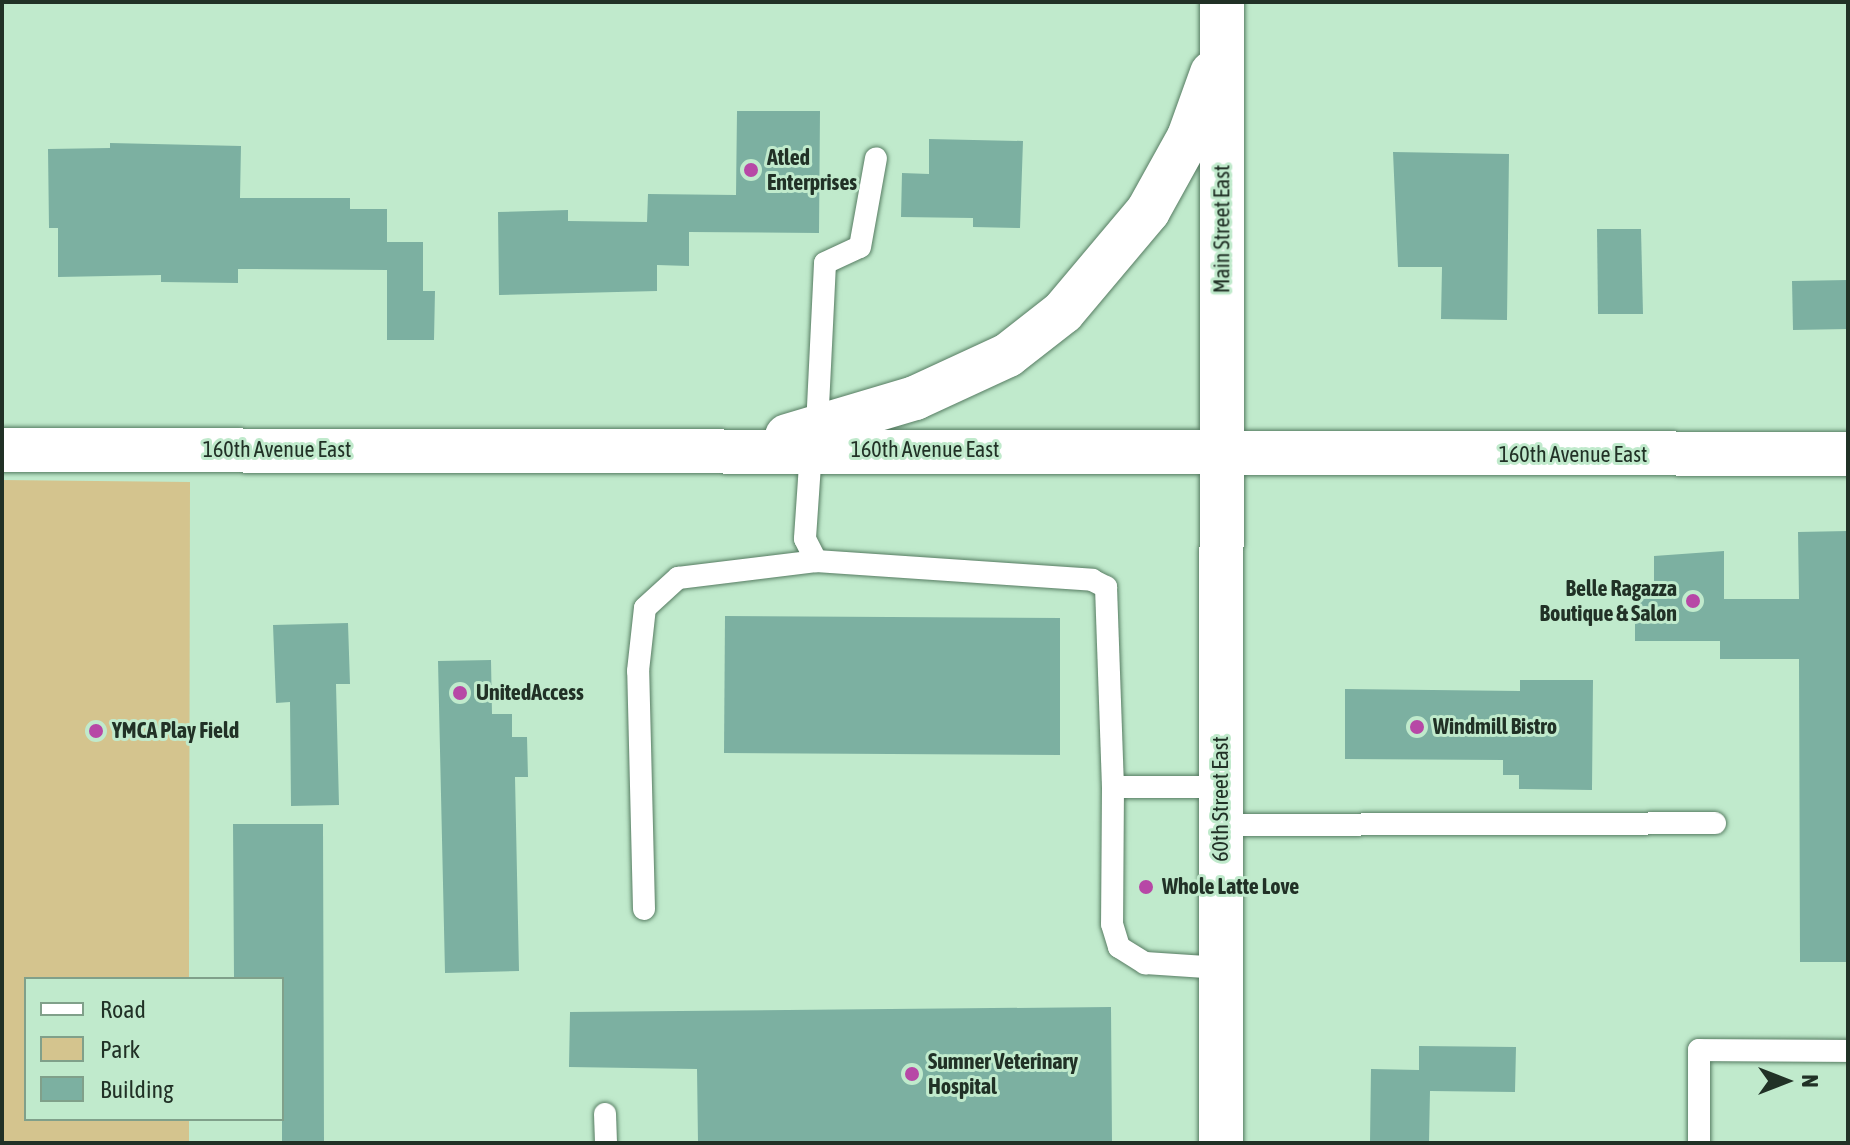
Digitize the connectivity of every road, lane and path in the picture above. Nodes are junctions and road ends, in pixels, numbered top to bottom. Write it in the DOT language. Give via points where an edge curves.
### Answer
graph roads {
  1 [pos="1222,23"];
  2 [pos="876,158"];
  3 [pos="814,439"];
  4 [pos="2,450"];
  5 [pos="1848,454"];
  6 [pos="1221,455"];
  7 [pos="816,561"];
  8 [pos="1113,787"];
  9 [pos="1221,806"];
  10 [pos="1715,823"];
  11 [pos="644,909"];
  12 [pos="1221,968"];
  13 [pos="1848,1051"];
  14 [pos="605,1114"];
  15 [pos="606,1143"];
  16 [pos="1221,1143"];
  17 [pos="1699,1143"];
  1 -- 3 [label="street" via="1189,137 1148,211 1063,312 1008,355"];
  1 -- 6 [label="street, Main Street East"];
  2 -- 3 [label="lane" via="860,247 825,263"];
  3 -- 4 [label="street, 160th Avenue East" via="739,450"];
  3 -- 6 [label="street, 160th Avenue East"];
  3 -- 7 [label="lane" via="805,539"];
  5 -- 6 [label="street, 160th Avenue East"];
  6 -- 9 [label="street, 60th Street East"];
  7 -- 8 [label="lane" via="1092,580 1106,587"];
  7 -- 11 [label="lane" via="678,578 645,608 638,671"];
  8 -- 9 [label="lane"];
  8 -- 12 [label="lane" via="1112,924 1119,947 1145,963"];
  9 -- 10 [label="lane"];
  9 -- 12 [label="street, 60th Street East"];
  12 -- 16 [label="street, 60th Street East"];
  13 -- 17 [label="lane" via="1699,1050"];
  14 -- 15 [label="lane"];
}
